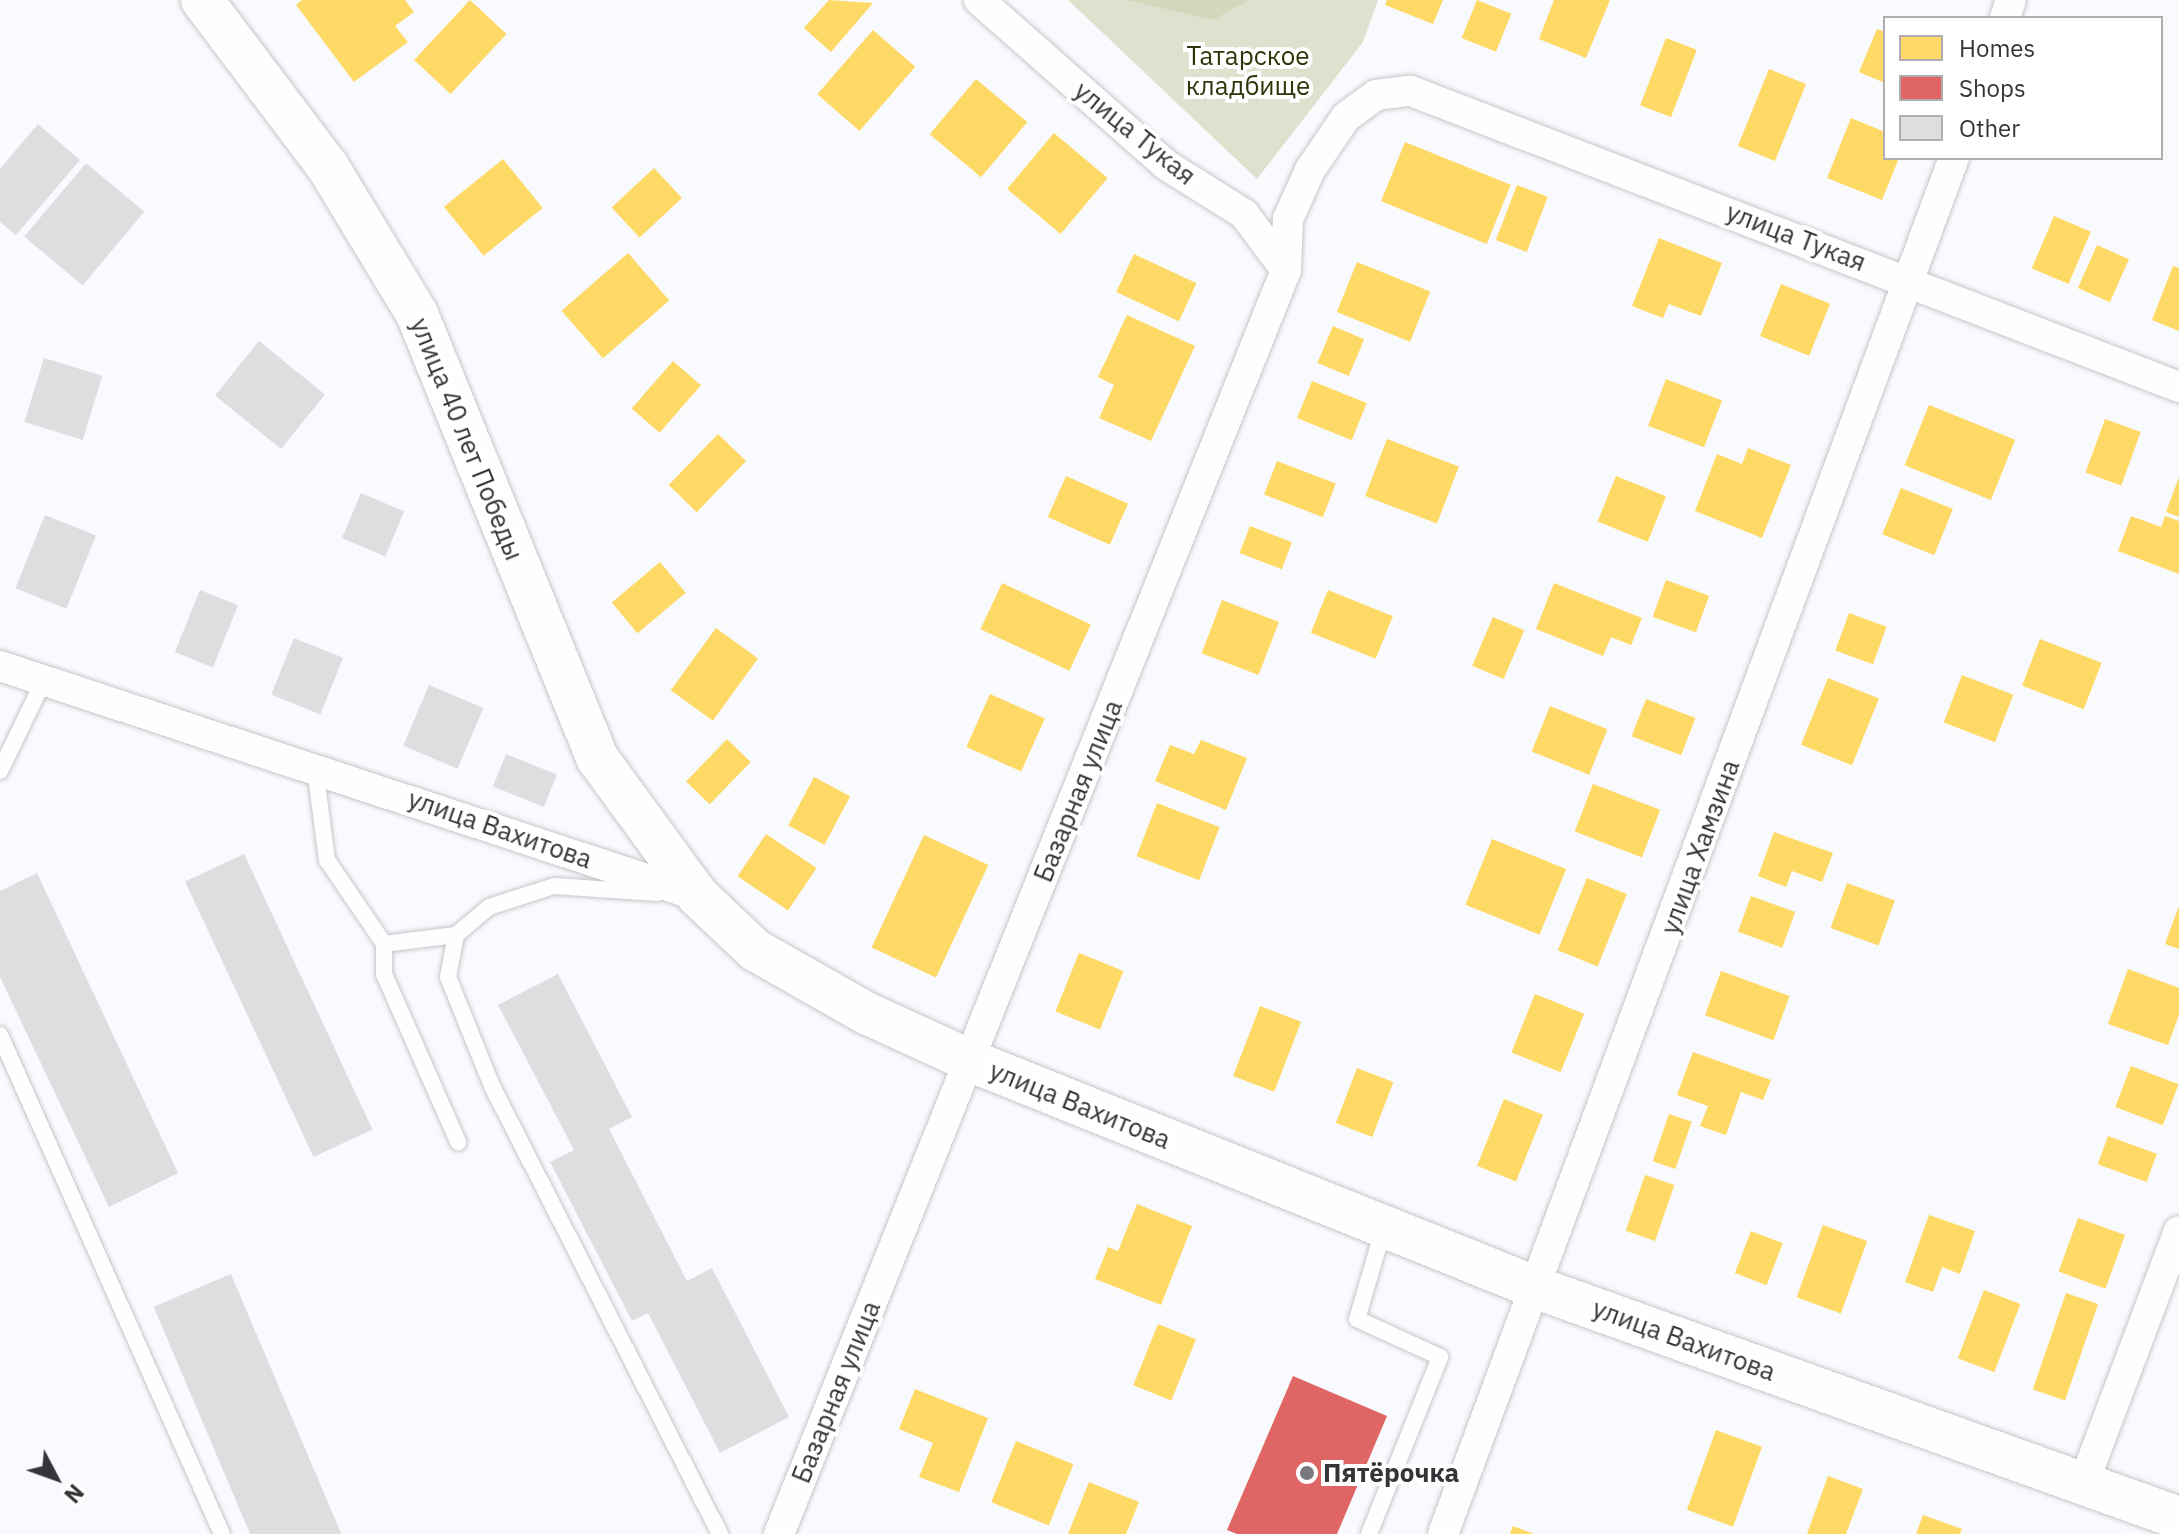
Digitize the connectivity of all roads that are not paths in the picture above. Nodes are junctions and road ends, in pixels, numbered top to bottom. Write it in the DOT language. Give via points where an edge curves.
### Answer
graph roads {
  1 [pos="202,0"];
  2 [pos="979,0"];
  3 [pos="1411,91"];
  4 [pos="1953,160"];
  5 [pos="1286,270"];
  6 [pos="1910,280"];
  7 [pos="2179,387"];
  8 [pos="0,666"];
  9 [pos="44,680"];
  10 [pos="315,768"];
  11 [pos="0,771"];
  12 [pos="698,896"];
  13 [pos="456,935"];
  14 [pos="384,944"];
  15 [pos="0,1035"];
  16 [pos="971,1061"];
  17 [pos="458,1142"];
  18 [pos="1384,1227"];
  19 [pos="2179,1231"];
  20 [pos="1537,1288"];
  21 [pos="2084,1482"];
  22 [pos="2179,1518"];
  23 [pos="214,1532"];
  24 [pos="720,1534"];
  25 [pos="779,1534"];
  26 [pos="1369,1534"];
  27 [pos="1443,1534"];
  1 -- 12 [label="street, улица 40 лет Победы" via="328,167 417,314 598,759"];
  2 -- 5 [label="street, улица Тукая" via="1166,165 1244,214"];
  3 -- 5 [label="street, Базарная улица" via="1376,95 1346,117 1310,170 1288,219"];
  3 -- 6 [label="street, улица Тукая"];
  4 -- 6 [label="street, улица Хамзина"];
  5 -- 16 [label="street, Базарная улица"];
  6 -- 7 [label="street, улица Тукая"];
  6 -- 20 [label="street, улица Хамзина"];
  8 -- 9 [label="street, улица Вахитова"];
  9 -- 10 [label="street, улица Вахитова"];
  9 -- 11 [label="lane"];
  10 -- 12 [label="street, улица Вахитова"];
  10 -- 14 [label="lane" via="327,860"];
  12 -- 13 [label="lane" via="554,886 489,907"];
  12 -- 16 [label="street, улица Вахитова" via="755,950 866,1013"];
  13 -- 14 [label="lane"];
  13 -- 24 [label="lane" via="448,977 492,1086"];
  14 -- 17 [label="lane" via="384,974"];
  15 -- 23 [label="lane"];
  16 -- 18 [label="street, улица Вахитова"];
  16 -- 25 [label="street, Базарная улица"];
  18 -- 20 [label="street, улица Вахитова"];
  18 -- 26 [label="lane" via="1357,1319 1440,1357"];
  19 -- 21 [label="street"];
  20 -- 21 [label="street, улица Вахитова"];
  20 -- 27 [label="street, улица Хамзина"];
  21 -- 22 [label="street, улица Вахитова"];
}
